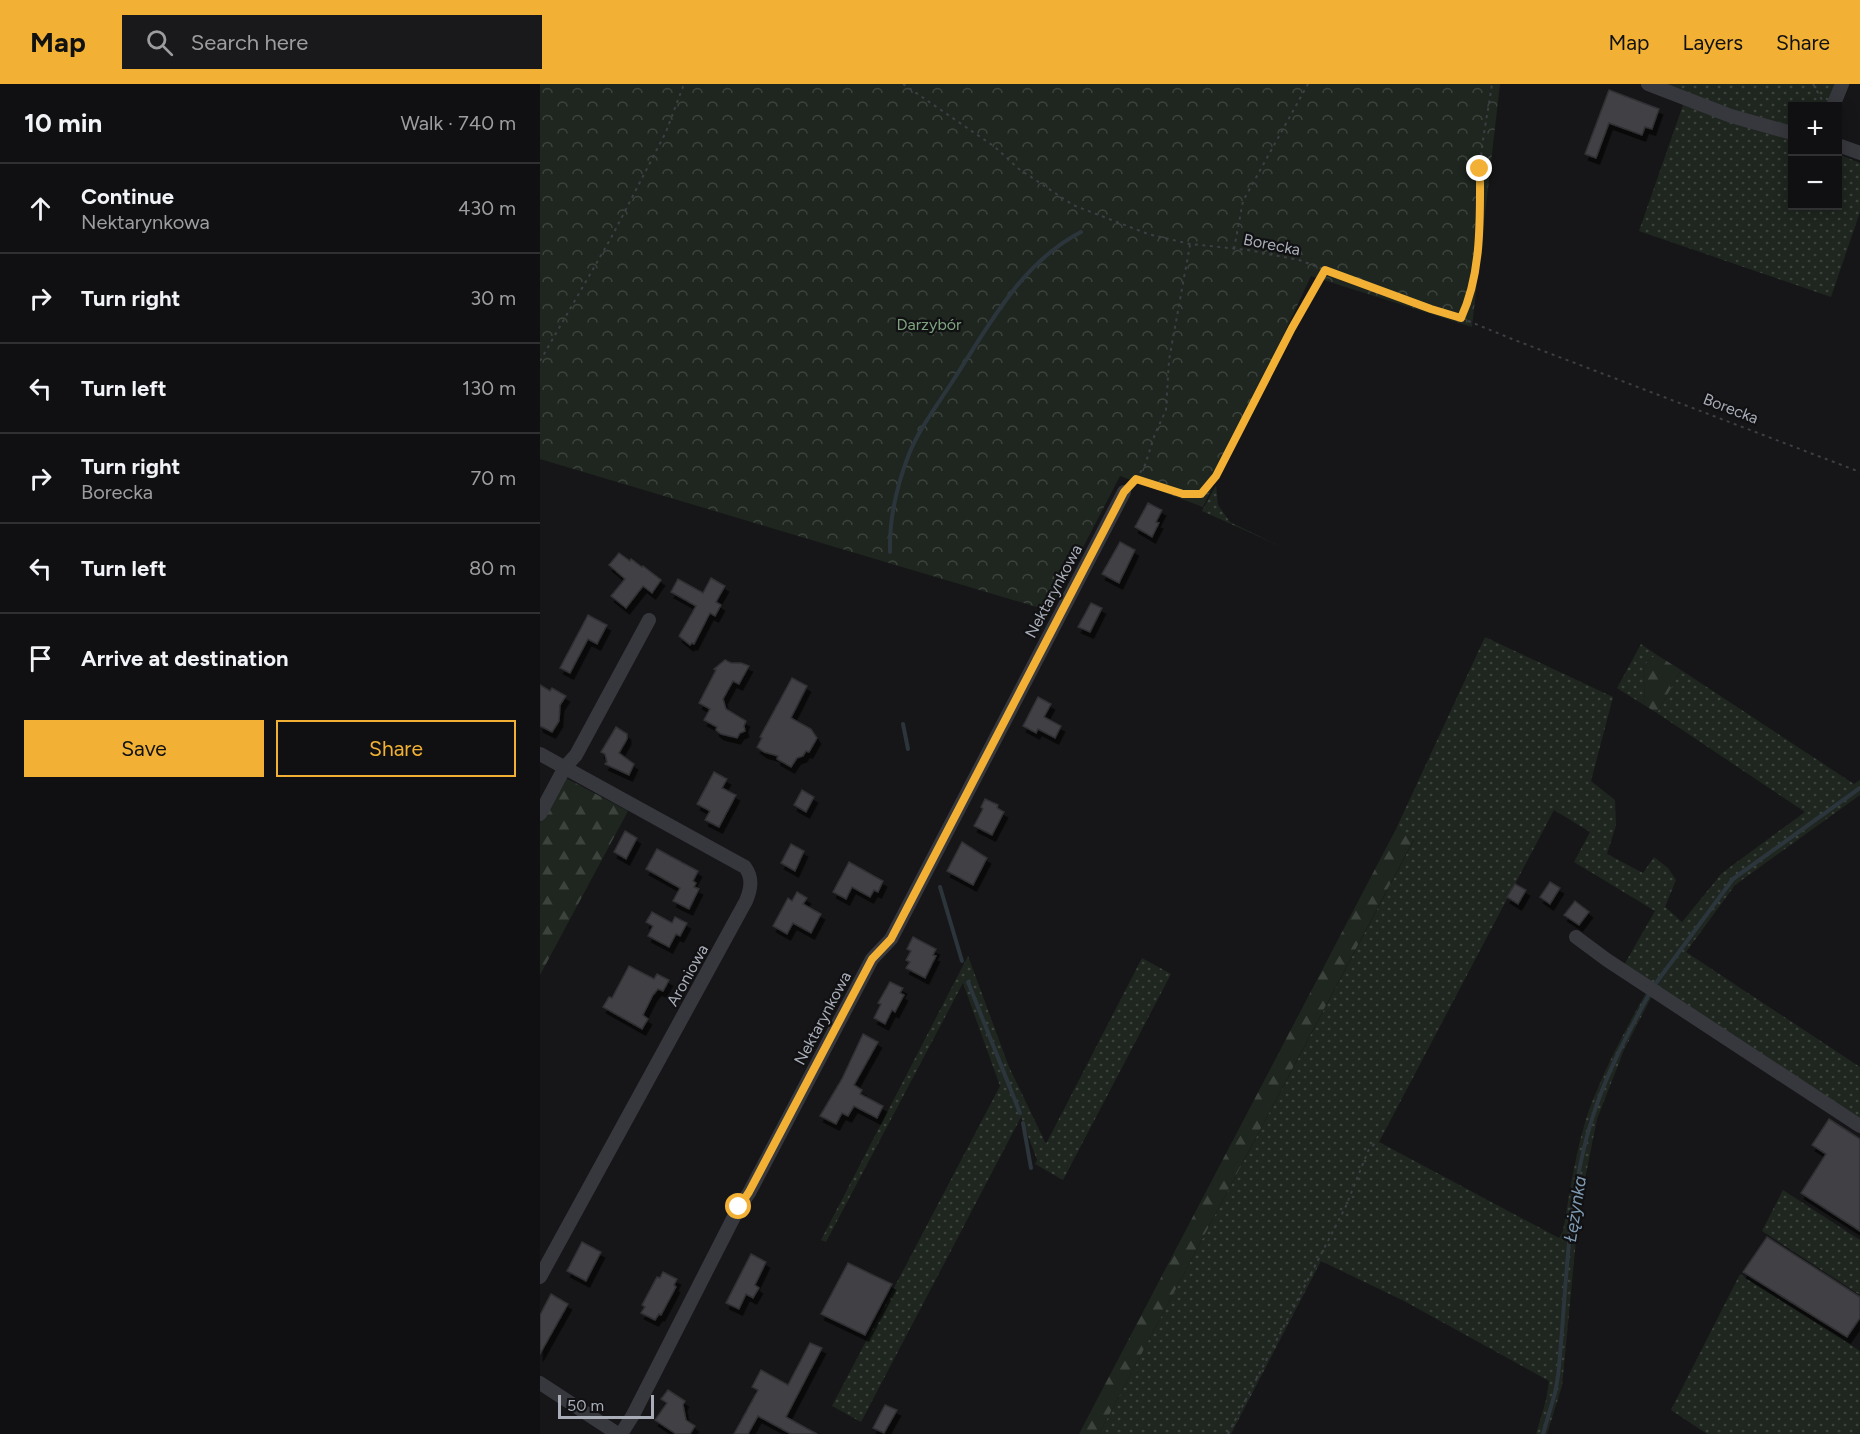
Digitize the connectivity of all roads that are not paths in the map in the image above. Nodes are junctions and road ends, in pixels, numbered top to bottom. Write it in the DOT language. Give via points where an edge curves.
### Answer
graph roads {
  1 [pos="1648,84"];
  2 [pos="1842,84"];
  3 [pos="1835,102"];
  4 [pos="1788,132"];
  5 [pos="1842,146"];
  6 [pos="1860,153"];
  7 [pos="1124,492"];
  8 [pos="649,620"];
  9 [pos="540,754"];
  10 [pos="565,767"];
  11 [pos="540,814"];
  12 [pos="1576,937"];
  13 [pos="1860,1126"];
  14 [pos="540,1277"];
  15 [pos="540,1383"];
  16 [pos="619,1434"];
  1 -- 4 [label="street" via="1731,116"];
  2 -- 3 [label="street"];
  5 -- 6 [label="street"];
  7 -- 16 [label="street, Nektarynkowa" via="891,939 872,959 633,1415"];
  8 -- 10 [label="street" via="576,755"];
  9 -- 10 [label="street, Aroniowa"];
  10 -- 11 [label="street"];
  10 -- 14 [label="street, Aroniowa" via="745,867 751,884 746,902"];
  12 -- 13 [label="street"];
  15 -- 16 [label="street"];
}
